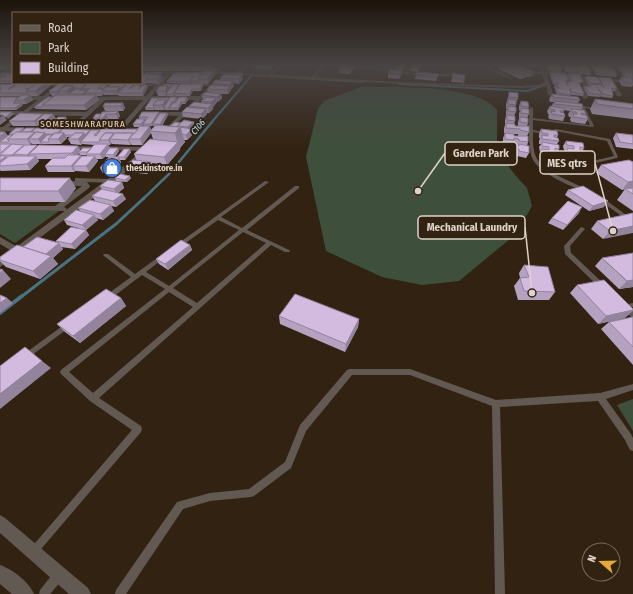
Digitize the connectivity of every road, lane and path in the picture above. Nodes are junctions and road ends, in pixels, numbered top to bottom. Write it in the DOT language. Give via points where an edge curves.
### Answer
graph roads {
  1 [pos="50,93"];
  2 [pos="152,93"];
  3 [pos="205,93"];
  4 [pos="583,93"];
  5 [pos="585,97"];
  6 [pos="0,98"];
  7 [pos="44,98"];
  8 [pos="61,98"];
  9 [pos="75,98"];
  10 [pos="104,98"];
  11 [pos="148,98"];
  12 [pos="200,98"];
  13 [pos="531,108"];
  14 [pos="605,110"];
  15 [pos="0,113"];
  16 [pos="24,113"];
  17 [pos="88,114"];
  18 [pos="134,114"];
  19 [pos="141,114"];
  20 [pos="148,114"];
  21 [pos="183,114"];
  22 [pos="531,119"];
  23 [pos="1,130"];
  24 [pos="35,130"];
  25 [pos="43,130"];
  26 [pos="71,130"];
  27 [pos="120,130"];
  28 [pos="128,130"];
  29 [pos="159,130"];
  30 [pos="167,130"];
  31 [pos="532,131"];
  32 [pos="153,144"];
  33 [pos="62,148"];
  34 [pos="549,172"];
  35 [pos="111,181"];
  36 [pos="267,182"];
  37 [pos="297,187"];
  38 [pos="590,193"];
  39 [pos="596,196"];
  40 [pos="0,208"];
  41 [pos="57,209"];
  42 [pos="73,209"];
  43 [pos="218,218"];
  44 [pos="633,222"];
  45 [pos="582,229"];
  46 [pos="243,230"];
  47 [pos="0,240"];
  48 [pos="270,243"];
  49 [pos="10,246"];
  50 [pos="18,250"];
  51 [pos="174,250"];
  52 [pos="287,251"];
  53 [pos="0,252"];
  54 [pos="167,254"];
  55 [pos="106,255"];
  56 [pos="0,264"];
  57 [pos="142,272"];
  58 [pos="135,277"];
  59 [pos="169,289"];
  60 [pos="608,291"];
  61 [pos="103,300"];
  62 [pos="619,302"];
  63 [pos="633,305"];
  64 [pos="197,306"];
  65 [pos="625,307"];
  66 [pos="633,314"];
  67 [pos="77,319"];
  68 [pos="19,361"];
  69 [pos="633,387"];
  70 [pos="600,397"];
  71 [pos="93,398"];
  72 [pos="496,404"];
  73 [pos="633,447"];
  74 [pos="0,523"];
  75 [pos="33,552"];
  76 [pos="0,573"];
  77 [pos="60,575"];
  78 [pos="25,594"];
  79 [pos="44,594"];
  80 [pos="82,594"];
  81 [pos="120,594"];
  82 [pos="500,594"];
  1 -- 7 [label="street"];
  2 -- 11 [label="street"];
  3 -- 12 [label="street"];
  4 -- 5 [label="street"];
  6 -- 7 [label="street"];
  7 -- 8 [label="street"];
  7 -- 16 [label="street"];
  9 -- 10 [label="street"];
  10 -- 11 [label="street"];
  10 -- 17 [label="street"];
  11 -- 12 [label="street"];
  11 -- 18 [label="street"];
  12 -- 21 [label="street"];
  13 -- 22 [label="lane"];
  14 -- 22 [label="lane" via="583,107 592,126"];
  15 -- 16 [label="street"];
  16 -- 17 [label="street"];
  16 -- 23 [label="street"];
  17 -- 26 [label="street"];
  18 -- 19 [label="street"];
  18 -- 27 [label="street"];
  20 -- 21 [label="street"];
  21 -- 30 [label="street"];
  22 -- 31 [label="lane"];
  23 -- 24 [label="street"];
  25 -- 26 [label="street"];
  26 -- 27 [label="street"];
  27 -- 28 [label="street"];
  29 -- 30 [label="street"];
  30 -- 32 [label="street"];
  31 -- 34 [label="lane" via="533,157"];
  31 -- 34 [label="lane" via="545,133 556,130 609,140 616,157"];
  32 -- 33 [label="street"];
  32 -- 35 [label="street"];
  34 -- 38 [label="lane"];
  35 -- 41 [label="street" via="54,182 86,186"];
  35 -- 42 [label="street"];
  36 -- 43 [label="lane"];
  37 -- 46 [label="lane"];
  39 -- 44 [label="lane"];
  40 -- 41 [label="street"];
  41 -- 42 [label="street"];
  42 -- 50 [label="street"];
  43 -- 46 [label="lane"];
  43 -- 51 [label="lane"];
  45 -- 60 [label="lane" via="567,246 568,254"];
  46 -- 48 [label="lane"];
  46 -- 59 [label="lane"];
  47 -- 49 [label="street"];
  48 -- 52 [label="lane"];
  48 -- 64 [label="lane"];
  49 -- 50 [label="street"];
  49 -- 53 [label="street"];
  50 -- 56 [label="street"];
  54 -- 57 [label="lane"];
  55 -- 58 [label="lane"];
  57 -- 58 [label="lane"];
  57 -- 59 [label="lane"];
  58 -- 61 [label="lane"];
  59 -- 64 [label="lane"];
  59 -- 71 [label="lane" via="64,372"];
  62 -- 65 [label="lane"];
  63 -- 65 [label="lane"];
  64 -- 71 [label="lane"];
  65 -- 66 [label="lane"];
  67 -- 68 [label="lane"];
  69 -- 70 [label="lane"];
  70 -- 72 [label="lane"];
  70 -- 73 [label="lane"];
  71 -- 75 [label="lane" via="138,429"];
  72 -- 81 [label="lane" via="410,372 350,372 303,428 288,465 251,493 210,497 180,505"];
  72 -- 82 [label="lane"];
  74 -- 75 [label="street"];
  75 -- 77 [label="street"];
  76 -- 78 [label="street"];
  77 -- 79 [label="lane"];
  77 -- 80 [label="street"];
}
